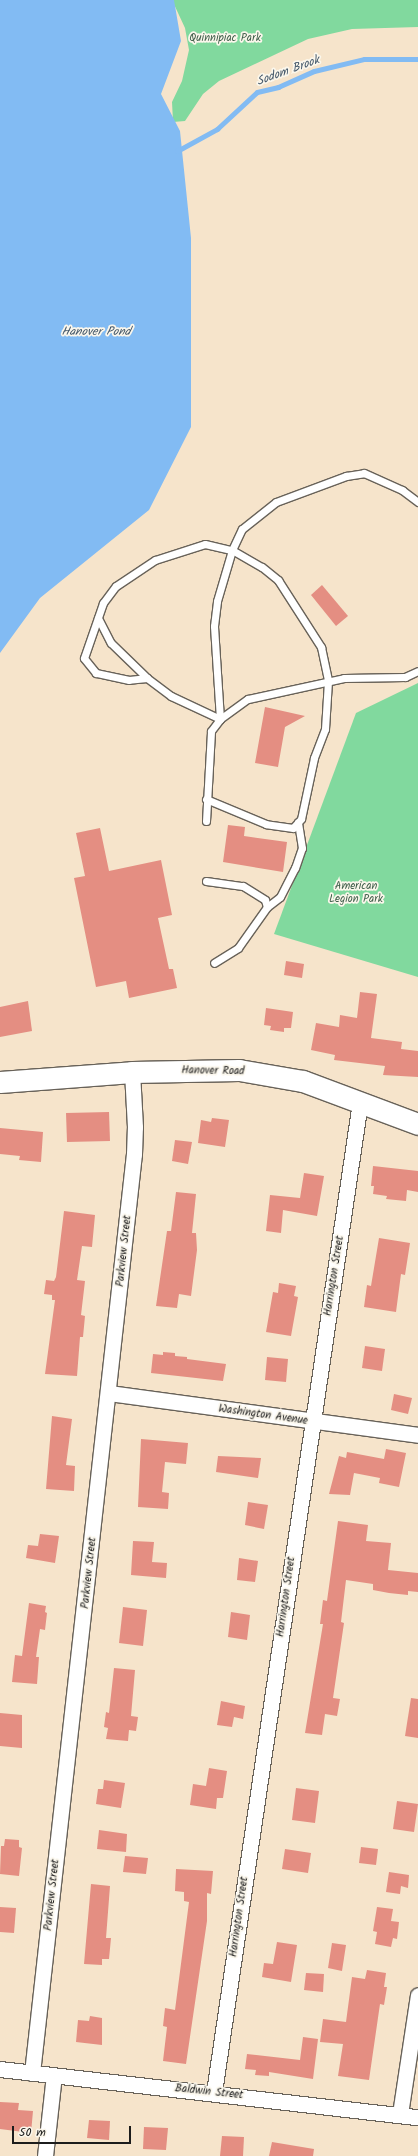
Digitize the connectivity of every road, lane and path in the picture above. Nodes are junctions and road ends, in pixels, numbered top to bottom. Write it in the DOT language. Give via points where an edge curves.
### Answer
graph roads {
  1 [pos="418,502"];
  2 [pos="232,550"];
  3 [pos="98,618"];
  4 [pos="418,671"];
  5 [pos="147,678"];
  6 [pos="328,681"];
  7 [pos="220,719"];
  8 [pos="206,799"];
  9 [pos="206,821"];
  10 [pos="298,822"];
  11 [pos="206,881"];
  12 [pos="267,907"];
  13 [pos="214,963"];
  14 [pos="132,1072"];
  15 [pos="0,1082"];
  16 [pos="360,1102"];
  17 [pos="418,1124"];
  18 [pos="109,1393"];
  19 [pos="312,1422"];
  20 [pos="418,1435"];
  21 [pos="418,1995"];
  22 [pos="0,2069"];
  23 [pos="32,2073"];
  24 [pos="54,2075"];
  25 [pos="214,2092"];
  26 [pos="400,2114"];
  27 [pos="418,2117"];
  28 [pos="45,2156"];
  1 -- 2 [label="lane" via="402,490 364,473 346,476 276,502 242,529"];
  2 -- 3 [label="lane" via="206,544 156,560 116,586 103,603"];
  2 -- 6 [label="lane" via="262,567 278,580 321,647"];
  2 -- 7 [label="lane" via="217,601 214,626"];
  3 -- 5 [label="lane" via="111,643"];
  3 -- 5 [label="lane" via="84,658 96,673 121,679"];
  4 -- 6 [label="lane" via="405,677 344,678"];
  5 -- 7 [label="lane" via="171,696"];
  6 -- 7 [label="lane" via="248,699"];
  6 -- 10 [label="lane" via="325,729 314,758 301,819"];
  7 -- 8 [label="lane" via="211,730"];
  8 -- 9 [label="lane"];
  8 -- 10 [label="lane" via="266,824 293,828"];
  10 -- 12 [label="lane" via="302,848 295,868 280,897"];
  11 -- 12 [label="lane" via="243,886 261,897"];
  12 -- 13 [label="lane" via="238,948"];
  14 -- 15 [label="main road, Hanover Road"];
  14 -- 16 [label="main road, Hanover Road" via="202,1070 271,1074"];
  14 -- 18 [label="street, Parkview Street" via="134,1148"];
  16 -- 17 [label="main road, Hanover Road"];
  16 -- 19 [label="street, Harrington Street"];
  18 -- 19 [label="street, Washington Avenue"];
  18 -- 23 [label="street, Parkview Street"];
  19 -- 20 [label="street, Washington Avenue"];
  19 -- 25 [label="street, Harrington Street"];
  21 -- 26 [label="street"];
  22 -- 23 [label="street, Baldwin Street"];
  23 -- 24 [label="street, Baldwin Street"];
  24 -- 25 [label="street, Baldwin Street"];
  24 -- 28 [label="street"];
  25 -- 26 [label="street, Baldwin Street"];
  26 -- 27 [label="street, Baldwin Street"];
}
